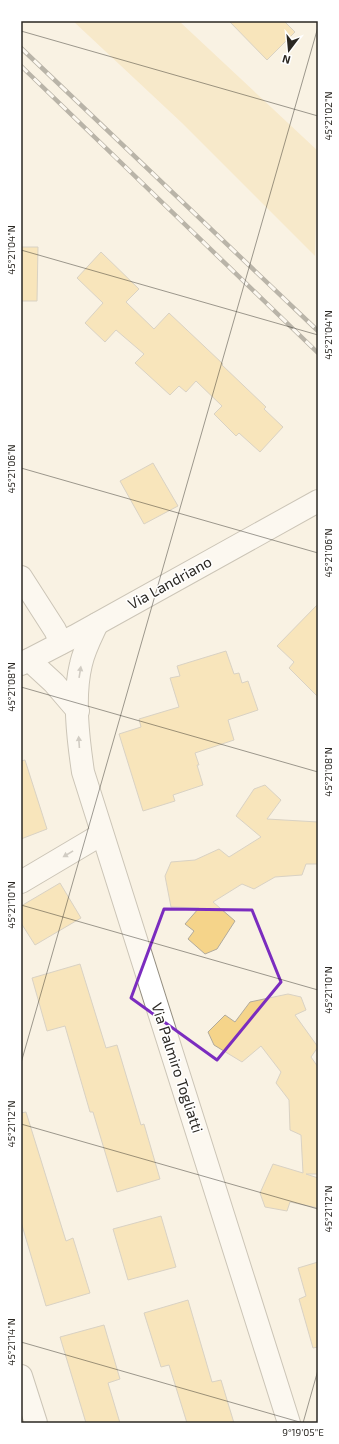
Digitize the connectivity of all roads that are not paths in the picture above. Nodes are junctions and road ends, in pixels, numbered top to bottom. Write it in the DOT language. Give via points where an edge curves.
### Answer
graph roads {
  1 [pos="318,501"];
  2 [pos="21,577"];
  3 [pos="97,624"];
  4 [pos="61,643"];
  5 [pos="25,662"];
  6 [pos="78,711"];
  7 [pos="102,834"];
  8 [pos="21,882"];
  9 [pos="21,1376"];
  10 [pos="36,1423"];
  11 [pos="289,1423"];
  1 -- 3 [label="street, Via Landriano"];
  2 -- 4 [label="street"];
  3 -- 4 [label="street, Via Landriano"];
  6 -- 3 [label="street, Via Palmiro Togliatti, one-way" via="81,664"];
  4 -- 5 [label="street, Via Landriano"];
  5 -- 6 [label="street" via="54,683"];
  7 -- 6 [label="street, Via Palmiro Togliatti, one-way" via="83,772"];
  7 -- 8 [label="street, one-way"];
  7 -- 11 [label="street, Via Palmiro Togliatti"];
  9 -- 10 [label="street"];
}
